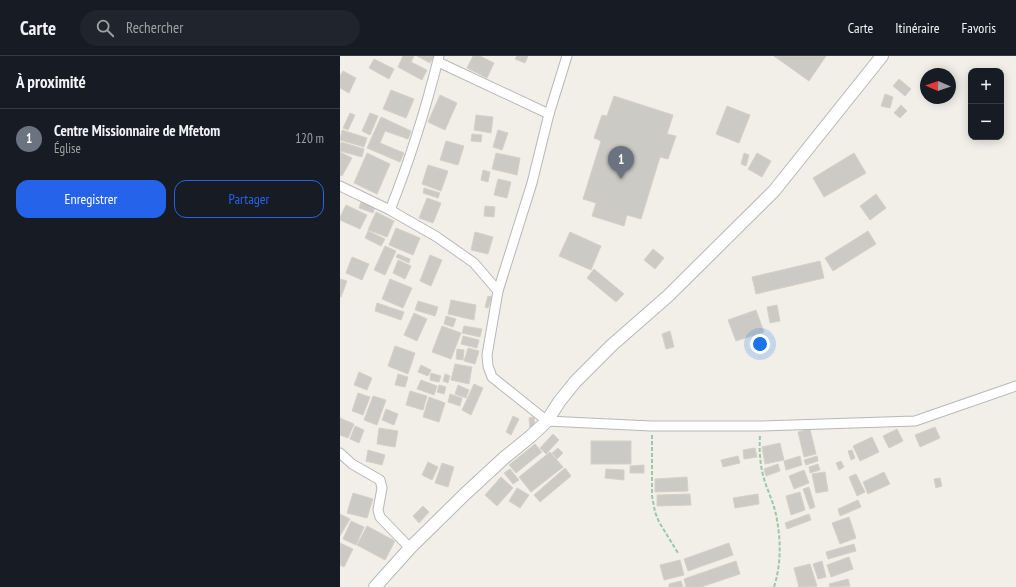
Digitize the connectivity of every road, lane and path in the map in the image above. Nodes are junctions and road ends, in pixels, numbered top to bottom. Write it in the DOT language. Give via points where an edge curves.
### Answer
graph roads {
  1 [pos="567,56"];
  2 [pos="882,56"];
  3 [pos="438,59"];
  4 [pos="550,114"];
  5 [pos="340,186"];
  6 [pos="390,210"];
  7 [pos="498,291"];
  8 [pos="1016,386"];
  9 [pos="546,421"];
  10 [pos="651,426"];
  11 [pos="761,426"];
  12 [pos="340,452"];
  13 [pos="410,548"];
  14 [pos="678,553"];
  15 [pos="375,587"];
  16 [pos="774,587"];
  1 -- 4 [label="street"];
  2 -- 9 [label="street" via="774,191 668,296 575,382"];
  3 -- 4 [label="street"];
  3 -- 6 [label="street" via="406,172"];
  4 -- 7 [label="street" via="532,183"];
  5 -- 6 [label="street"];
  6 -- 7 [label="street" via="437,237 474,263"];
  7 -- 9 [label="street" via="487,355 492,377"];
  8 -- 11 [label="street" via="915,421"];
  9 -- 10 [label="street"];
  9 -- 13 [label="street"];
  10 -- 11 [label="street"];
  10 -- 14 [label="path" via="652,496 655,512"];
  11 -- 16 [label="path" via="761,467 777,519 780,547 780,567"];
  12 -- 13 [label="street" via="352,464 380,480 380,517"];
  13 -- 15 [label="street"];
}
